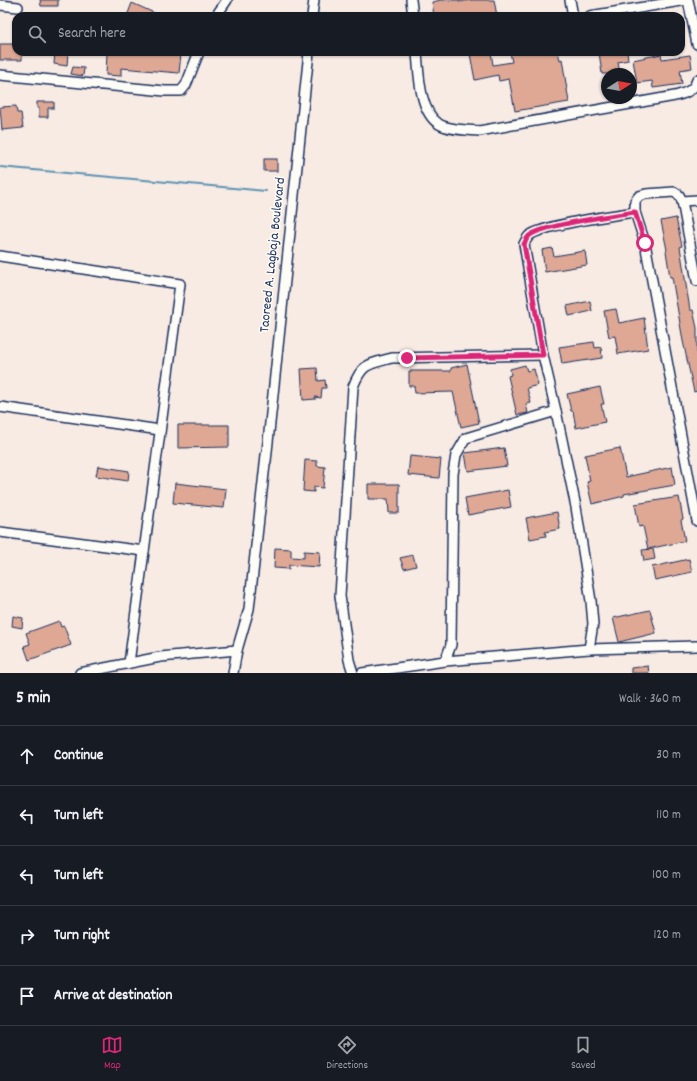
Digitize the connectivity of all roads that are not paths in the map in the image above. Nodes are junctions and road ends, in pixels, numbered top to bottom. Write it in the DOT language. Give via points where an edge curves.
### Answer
graph roads {
  1 [pos="227,0"];
  2 [pos="314,0"];
  3 [pos="411,0"];
  4 [pos="570,0"];
  5 [pos="687,0"];
  6 [pos="0,5"];
  7 [pos="18,7"];
  8 [pos="219,12"];
  9 [pos="312,12"];
  10 [pos="412,12"];
  11 [pos="572,12"];
  12 [pos="614,12"];
  13 [pos="697,44"];
  14 [pos="197,56"];
  15 [pos="309,56"];
  16 [pos="417,56"];
  17 [pos="0,75"];
  18 [pos="697,80"];
  19 [pos="697,200"];
  20 [pos="682,201"];
  21 [pos="635,212"];
  22 [pos="0,256"];
  23 [pos="697,281"];
  24 [pos="543,355"];
  25 [pos="275,377"];
  26 [pos="0,407"];
  27 [pos="556,411"];
  28 [pos="160,430"];
  29 [pos="266,461"];
  30 [pos="697,522"];
  31 [pos="0,532"];
  32 [pos="144,551"];
  33 [pos="697,646"];
  34 [pos="589,649"];
  35 [pos="238,650"];
  36 [pos="445,661"];
  37 [pos="129,662"];
  38 [pos="80,673"];
  39 [pos="233,673"];
  40 [pos="353,673"];
  41 [pos="362,673"];
  1 -- 8 [label="street"];
  2 -- 9 [label="street"];
  3 -- 10 [label="street"];
  4 -- 11 [label="street"];
  5 -- 12 [label="street"];
  5 -- 13 [label="street"];
  6 -- 7 [label="street"];
  14 -- 17 [label="street" via="181,91"];
  15 -- 29 [label="street, Taoreed A. Lagbaja Boulevard"];
  16 -- 18 [label="street" via="421,95 432,117 440,125 479,131 675,96 690,91"];
  19 -- 20 [label="street"];
  20 -- 21 [label="street" via="674,192 646,194 639,196 635,201"];
  20 -- 23 [label="street"];
  21 -- 24 [label="street" via="538,231 526,240 524,244"];
  21 -- 30 [label="street" via="645,243"];
  22 -- 28 [label="street" via="180,284"];
  24 -- 27 [label="street"];
  24 -- 40 [label="street" via="392,358 370,364 358,373 353,387 340,596"];
  25 -- 29 [label="street, Taoreed A. Lagbaja Boulevard"];
  26 -- 28 [label="street"];
  27 -- 34 [label="street" via="576,507 591,600 593,624"];
  27 -- 36 [label="street" via="466,438 456,455 453,474 451,645"];
  28 -- 32 [label="street"];
  29 -- 35 [label="street, Taoreed A. Lagbaja Boulevard" via="249,609"];
  31 -- 32 [label="street"];
  32 -- 37 [label="street"];
  33 -- 34 [label="street"];
  34 -- 36 [label="street"];
  35 -- 37 [label="street" via="160,656"];
  35 -- 39 [label="street, Taoreed A. Lagbaja Boulevard"];
  36 -- 41 [label="street"];
  37 -- 38 [label="street"];
}
